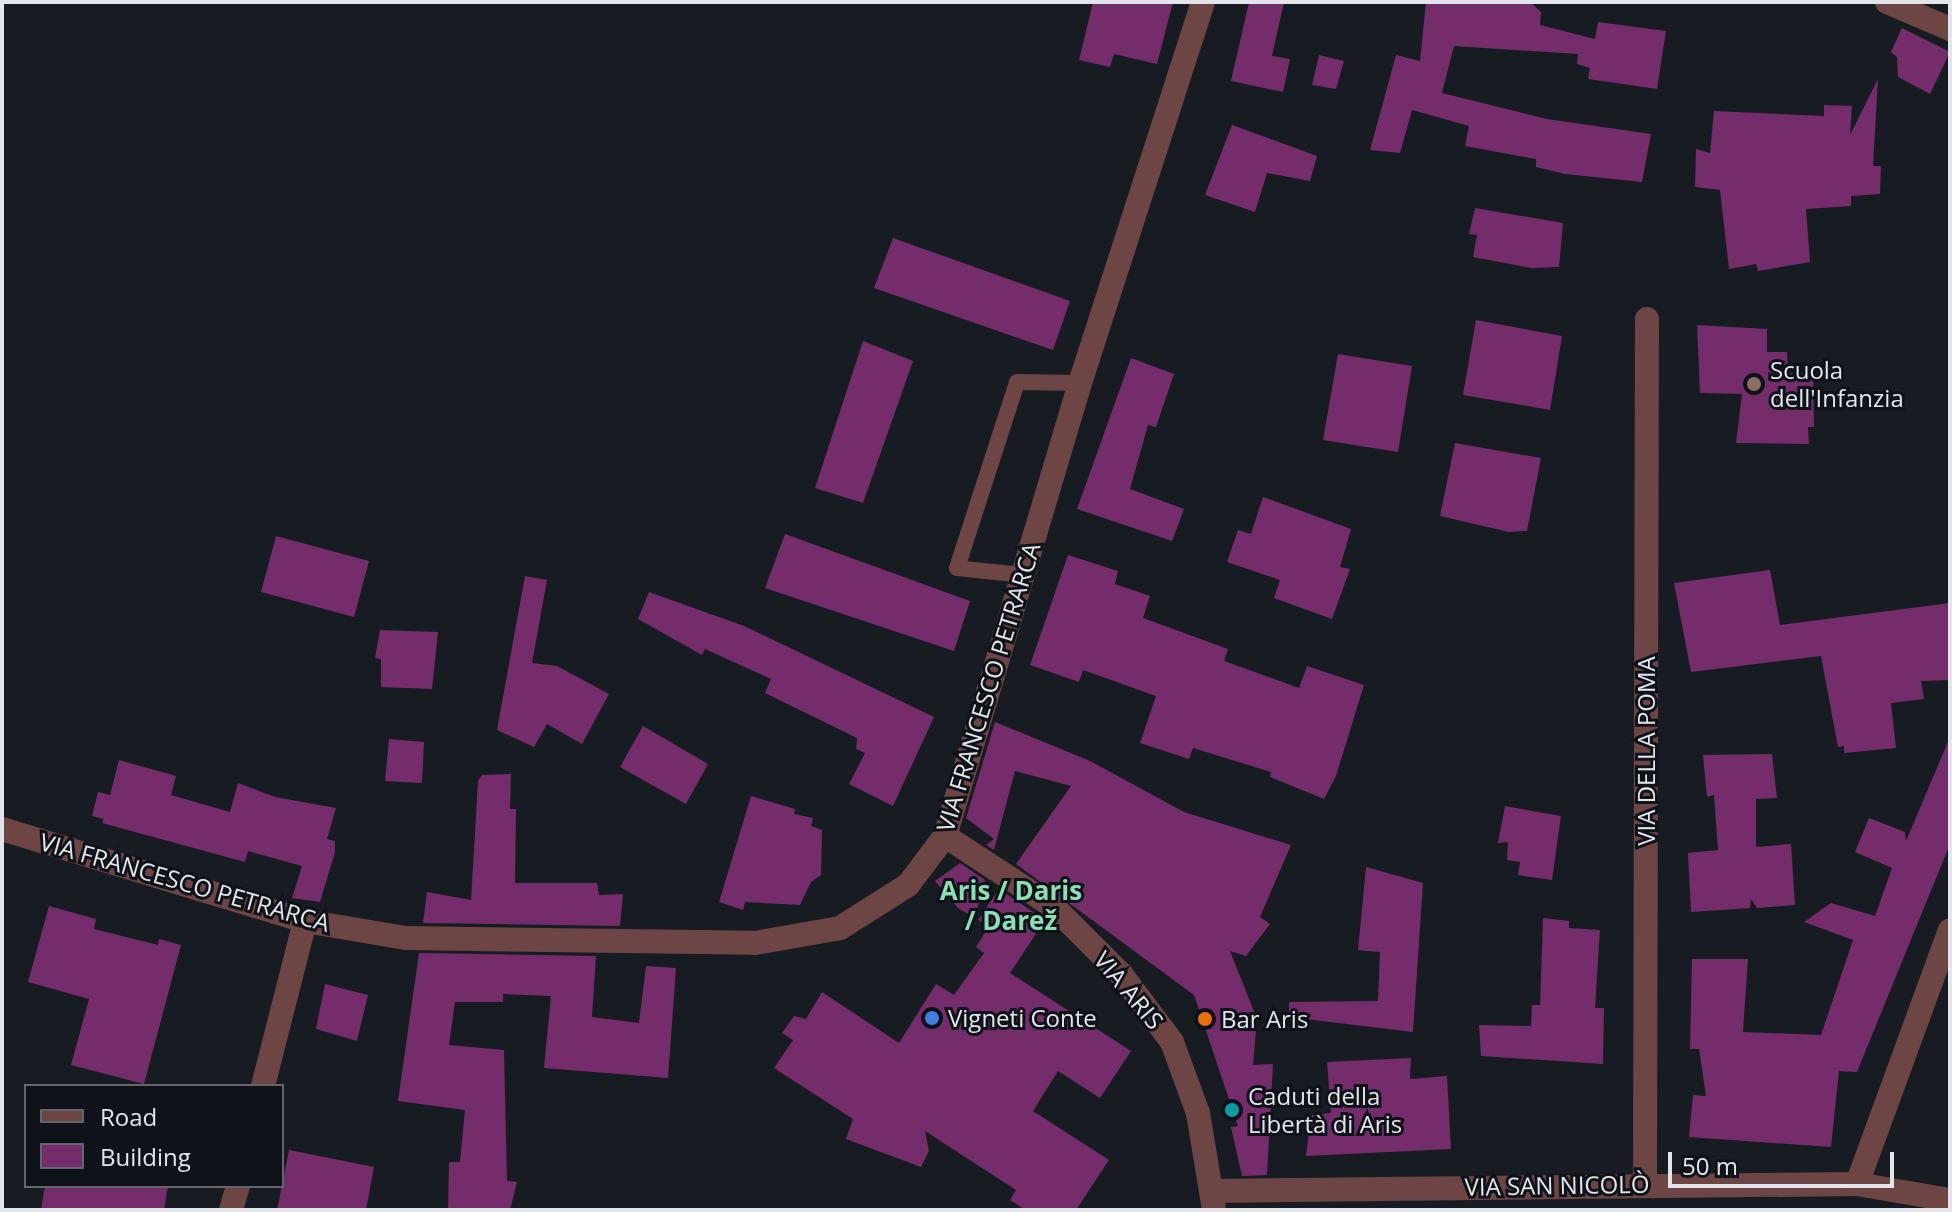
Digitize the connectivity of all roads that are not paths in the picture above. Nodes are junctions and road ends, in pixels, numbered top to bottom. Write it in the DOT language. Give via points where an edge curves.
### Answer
graph roads {
  1 [pos="1203,2"];
  2 [pos="1887,2"];
  3 [pos="1950,29"];
  4 [pos="1647,319"];
  5 [pos="1080,383"];
  6 [pos="1022,575"];
  7 [pos="945,836"];
  8 [pos="7,837"];
  9 [pos="305,921"];
  10 [pos="1950,930"];
  11 [pos="264,1084"];
  12 [pos="1645,1183"];
  13 [pos="1857,1184"];
  14 [pos="237,1188"];
  15 [pos="1213,1200"];
  16 [pos="1950,1200"];
  17 [pos="231,1210"];
  1 -- 5 [label="street, VIA FRANCESCO PETRARCA"];
  2 -- 3 [label="street"];
  4 -- 12 [label="street, VIA DELLA POMA"];
  5 -- 6 [label="street, VIA FRANCESCO PETRARCA"];
  5 -- 6 [label="lane" via="1017,382 957,568"];
  6 -- 7 [label="street, VIA FRANCESCO PETRARCA"];
  7 -- 9 [label="street, VIA FRANCESCO PETRARCA" via="908,885 840,928 755,943 406,938"];
  7 -- 15 [label="street, VIA ARIS" via="1054,907 1121,974 1172,1042 1198,1113"];
  8 -- 9 [label="street, VIA FRANCESCO PETRARCA"];
  9 -- 11 [label="street"];
  10 -- 13 [label="street"];
  12 -- 13 [label="street, VIA SAN NICOLÒ"];
  12 -- 15 [label="street, VIA SAN NICOLÒ"];
  13 -- 16 [label="street, VIA SAN NICOLÒ"];
  14 -- 17 [label="street"];
}
